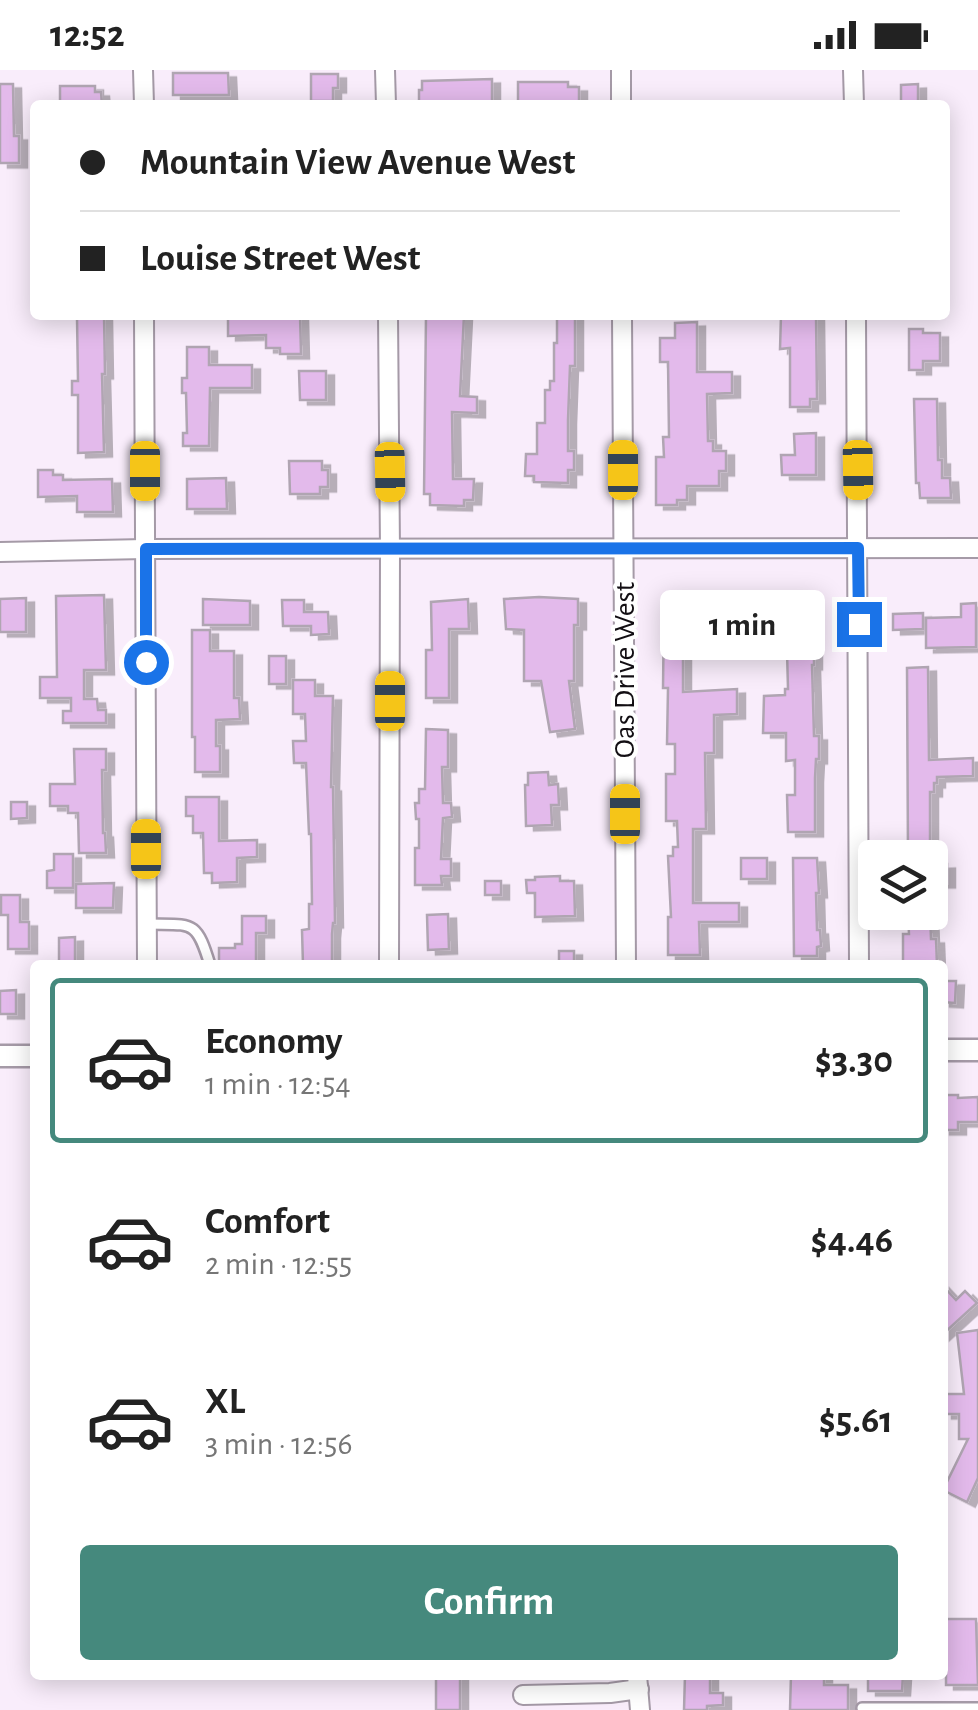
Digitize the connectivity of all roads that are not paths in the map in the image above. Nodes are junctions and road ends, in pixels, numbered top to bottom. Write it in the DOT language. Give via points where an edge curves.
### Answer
graph roads {
  1 [pos="143,70"];
  2 [pos="385,70"];
  3 [pos="621,70"];
  4 [pos="853,70"];
  5 [pos="144,100"];
  6 [pos="386,100"];
  7 [pos="622,100"];
  8 [pos="854,100"];
  9 [pos="144,320"];
  10 [pos="388,320"];
  11 [pos="622,320"];
  12 [pos="856,320"];
  13 [pos="624,548"];
  14 [pos="858,548"];
  15 [pos="978,548"];
  16 [pos="146,549"];
  17 [pos="390,550"];
  18 [pos="0,552"];
  19 [pos="147,924"];
  20 [pos="147,960"];
  21 [pos="208,960"];
  22 [pos="388,960"];
  23 [pos="626,960"];
  24 [pos="860,960"];
  25 [pos="948,1050"];
  26 [pos="978,1050"];
  27 [pos="0,1056"];
  28 [pos="30,1056"];
  29 [pos="638,1682"];
  30 [pos="522,1695"];
  31 [pos="862,1708"];
  32 [pos="978,1708"];
  33 [pos="640,1710"];
  1 -- 5 [label="street"];
  2 -- 6 [label="street"];
  3 -- 7 [label="street"];
  4 -- 8 [label="street"];
  9 -- 16 [label="street"];
  10 -- 17 [label="street"];
  11 -- 13 [label="street, Oas Drive West"];
  12 -- 14 [label="street"];
  13 -- 14 [label="street"];
  13 -- 17 [label="street"];
  13 -- 23 [label="street, Oas Drive West"];
  14 -- 15 [label="street"];
  14 -- 24 [label="street"];
  16 -- 17 [label="street"];
  16 -- 18 [label="street"];
  16 -- 19 [label="street"];
  17 -- 22 [label="street"];
  19 -- 20 [label="street"];
  19 -- 21 [label="lane" via="189,926"];
  25 -- 26 [label="street"];
  27 -- 28 [label="street"];
  29 -- 30 [label="street" via="610,1692"];
  29 -- 33 [label="street"];
  31 -- 32 [label="lane"];
}
